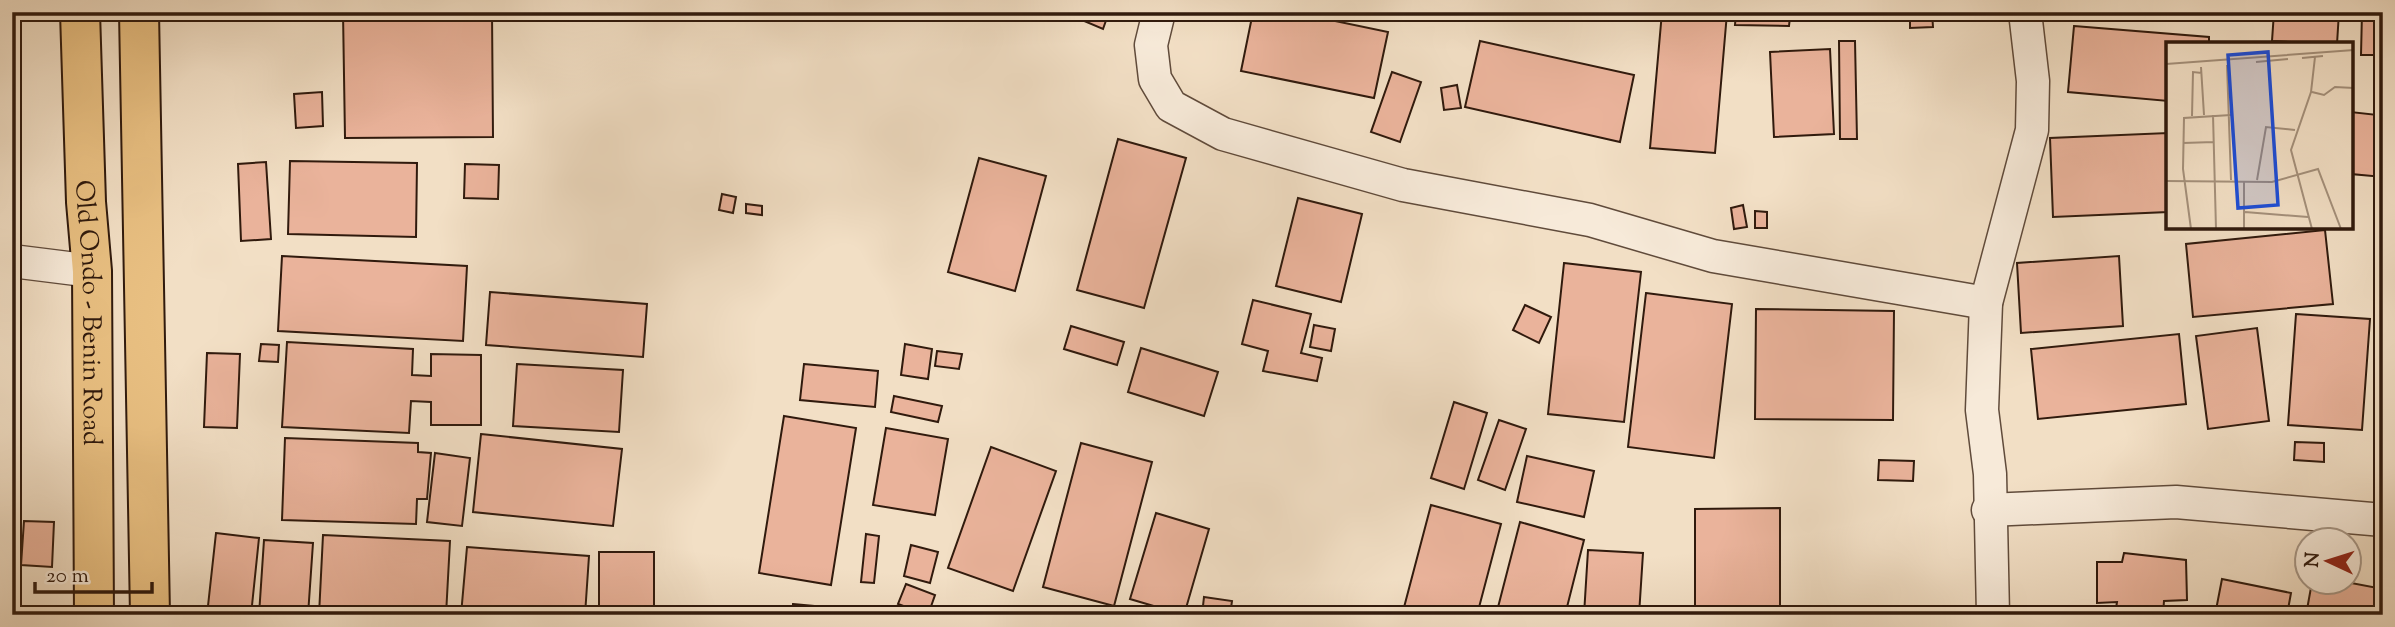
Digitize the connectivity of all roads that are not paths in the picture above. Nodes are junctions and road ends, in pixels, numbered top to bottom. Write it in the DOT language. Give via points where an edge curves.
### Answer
graph roads {
  1 [pos="80,12"];
  2 [pos="139,12"];
  3 [pos="1159,12"];
  4 [pos="2025,12"];
  5 [pos="86,202"];
  6 [pos="143,206"];
  7 [pos="12,261"];
  8 [pos="92,271"];
  9 [pos="1986,303"];
  10 [pos="1988,510"];
  11 [pos="2383,520"];
  12 [pos="94,615"];
  13 [pos="150,615"];
  14 [pos="1993,615"];
  1 -- 5 [label="main road, Old Ondo - Benin Road"];
  2 -- 6 [label="main road, Old Ondo - Benin Road"];
  3 -- 9 [label="street" via="1151,45 1155,79 1171,106 1223,134 1403,186 1590,220 1713,256"];
  4 -- 9 [label="street" via="2033,81 2032,130"];
  5 -- 6 [label="main road"];
  5 -- 8 [label="main road, Old Ondo - Benin Road"];
  6 -- 13 [label="main road, Old Ondo - Benin Road"];
  7 -- 8 [label="street"];
  8 -- 12 [label="main road, Old Ondo - Benin Road"];
  9 -- 10 [label="street" via="1982,410 1990,474"];
  10 -- 11 [label="street" via="2176,502"];
  10 -- 14 [label="street"];
}
